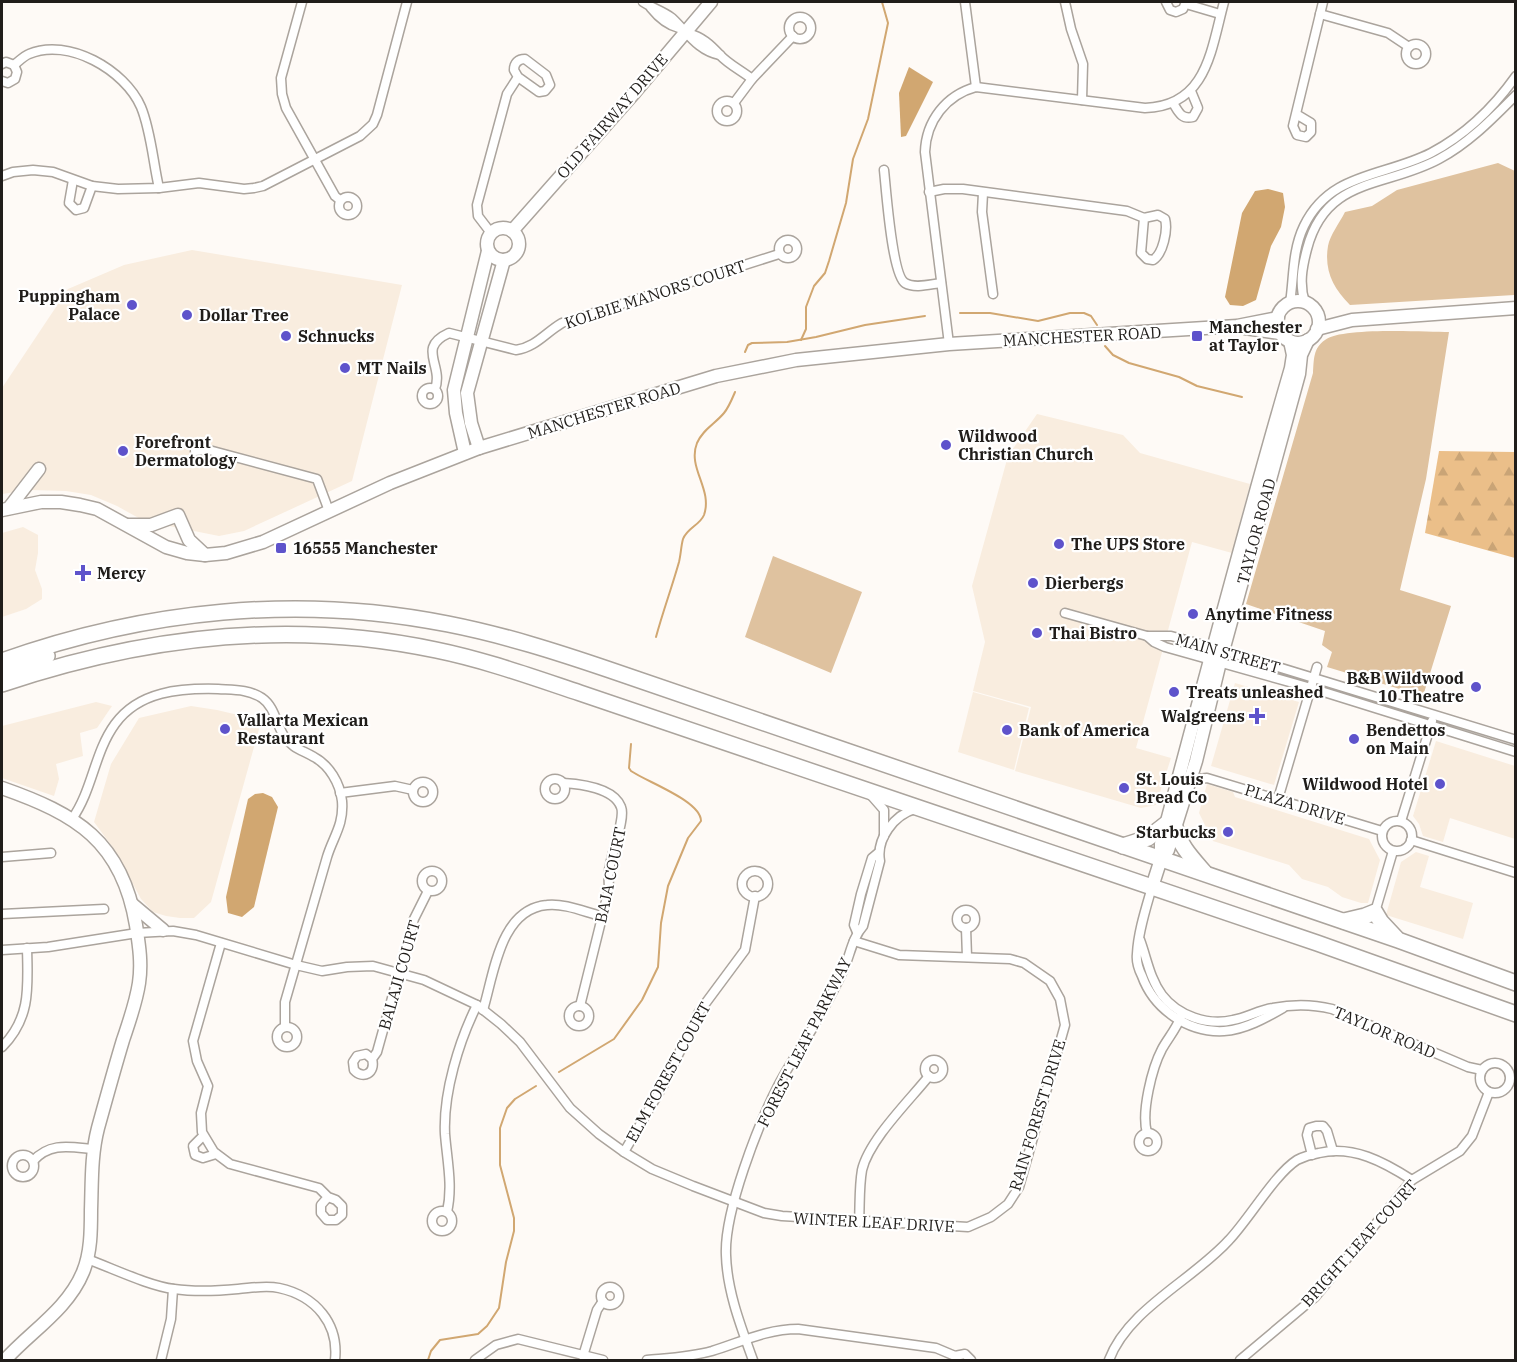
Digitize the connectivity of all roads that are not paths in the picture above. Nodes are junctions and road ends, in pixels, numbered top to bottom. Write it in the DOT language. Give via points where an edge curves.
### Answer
graph roads {
  1 [pos="302,2"];
  2 [pos="407,2"];
  3 [pos="711,2"];
  4 [pos="965,2"];
  5 [pos="1065,2"];
  6 [pos="1166,2"];
  7 [pos="1224,2"];
  8 [pos="1323,2"];
  9 [pos="1186,3"];
  10 [pos="646,4"];
  11 [pos="1220,14"];
  12 [pos="1320,14"];
  13 [pos="681,29"];
  14 [pos="793,36"];
  15 [pos="1409,47"];
  16 [pos="2,64"];
  17 [pos="14,64"];
  18 [pos="1515,76"];
  19 [pos="518,77"];
  20 [pos="752,79"];
  21 [pos="2,81"];
  22 [pos="976,87"];
  23 [pos="1191,91"];
  24 [pos="1515,95"];
  25 [pos="1082,100"];
  26 [pos="734,103"];
  27 [pos="1173,103"];
  28 [pos="1296,114"];
  29 [pos="314,159"];
  30 [pos="884,170"];
  31 [pos="2,176"];
  32 [pos="73,180"];
  33 [pos="1361,182"];
  34 [pos="92,186"];
  35 [pos="159,188"];
  36 [pos="929,192"];
  37 [pos="983,193"];
  38 [pos="340,200"];
  39 [pos="1144,218"];
  40 [pos="512,231"];
  41 [pos="491,233"];
  42 [pos="488,251"];
  43 [pos="779,254"];
  44 [pos="504,260"];
  45 [pos="941,283"];
  46 [pos="993,294"];
  47 [pos="1290,303"];
  48 [pos="1305,303"];
  49 [pos="1515,308"];
  50 [pos="1316,314"];
  51 [pos="1278,318"];
  52 [pos="1352,320"];
  53 [pos="1238,327"];
  54 [pos="1317,329"];
  55 [pos="1285,337"];
  56 [pos="466,338"];
  57 [pos="1308,340"];
  58 [pos="480,342"];
  59 [pos="949,344"];
  60 [pos="435,389"];
  61 [pos="479,448"];
  62 [pos="195,451"];
  63 [pos="465,453"];
  64 [pos="39,469"];
  65 [pos="5,509"];
  66 [pos="329,511"];
  67 [pos="127,525"];
  68 [pos="205,555"];
  69 [pos="1065,614"];
  70 [pos="131,624"];
  71 [pos="1217,655"];
  72 [pos="2,661"];
  73 [pos="1317,667"];
  74 [pos="2,672"];
  75 [pos="1314,678"];
  76 [pos="2,684"];
  77 [pos="1311,688"];
  78 [pos="1433,715"];
  79 [pos="1430,725"];
  80 [pos="1515,740"];
  81 [pos="1515,752"];
  82 [pos="1196,760"];
  83 [pos="1207,778"];
  84 [pos="563,783"];
  85 [pos="2,788"];
  86 [pos="1188,788"];
  87 [pos="413,790"];
  88 [pos="868,792"];
  89 [pos="340,793"];
  90 [pos="1278,799"];
  91 [pos="918,808"];
  92 [pos="72,819"];
  93 [pos="1401,821"];
  94 [pos="1171,826"];
  95 [pos="1382,831"];
  96 [pos="884,837"];
  97 [pos="1412,840"];
  98 [pos="1123,846"];
  99 [pos="1393,850"];
  100 [pos="51,853"];
  101 [pos="2,857"];
  102 [pos="1161,859"];
  103 [pos="1515,873"];
  104 [pos="1206,874"];
  105 [pos="1152,887"];
  106 [pos="428,891"];
  107 [pos="755,896"];
  108 [pos="132,904"];
  109 [pos="104,909"];
  110 [pos="1375,912"];
  111 [pos="2,914"];
  112 [pos="602,916"];
  113 [pos="1343,921"];
  114 [pos="966,928"];
  115 [pos="163,930"];
  116 [pos="137,933"];
  117 [pos="855,937"];
  118 [pos="1398,940"];
  119 [pos="221,943"];
  120 [pos="27,948"];
  121 [pos="2,950"];
  122 [pos="967,957"];
  123 [pos="296,965"];
  124 [pos="399,973"];
  125 [pos="1515,982"];
  126 [pos="580,1006"];
  127 [pos="480,1007"];
  128 [pos="1515,1014"];
  129 [pos="1181,1017"];
  130 [pos="285,1026"];
  131 [pos="2,1047"];
  132 [pos="372,1059"];
  133 [pos="1482,1070"];
  134 [pos="929,1076"];
  135 [pos="1512,1086"];
  136 [pos="1489,1092"];
  137 [pos="1147,1133"];
  138 [pos="203,1136"];
  139 [pos="93,1149"];
  140 [pos="1332,1150"];
  141 [pos="624,1152"];
  142 [pos="216,1154"];
  143 [pos="1312,1155"];
  144 [pos="33,1161"];
  145 [pos="1412,1180"];
  146 [pos="328,1197"];
  147 [pos="735,1202"];
  148 [pos="1008,1204"];
  149 [pos="447,1212"];
  150 [pos="859,1222"];
  151 [pos="87,1259"];
  152 [pos="174,1289"];
  153 [pos="603,1301"];
  154 [pos="745,1339"];
  155 [pos="583,1356"];
  156 [pos="953,1358"];
  157 [pos="5,1360"];
  158 [pos="161,1360"];
  159 [pos="335,1360"];
  160 [pos="475,1360"];
  161 [pos="603,1360"];
  162 [pos="646,1360"];
  163 [pos="753,1360"];
  164 [pos="971,1360"];
  165 [pos="1109,1360"];
  166 [pos="1240,1360"];
  1 -- 29 [label="street" via="281,78 282,94"];
  2 -- 29 [label="street" via="372,124 360,136"];
  3 -- 13 [label="street, OLD FAIRWAY DRIVE"];
  4 -- 22 [label="street"];
  5 -- 25 [label="street" via="1083,64"];
  6 -- 9 [label="street" via="1176,12"];
  7 -- 11 [label="street"];
  8 -- 12 [label="street"];
  9 -- 11 [label="street"];
  10 -- 13 [label="street" via="674,20"];
  11 -- 23 [label="street" via="1204,72"];
  12 -- 15 [label="street" via="1388,33"];
  12 -- 28 [label="street"];
  13 -- 20 [label="street" via="700,37"];
  13 -- 40 [label="street, OLD FAIRWAY DRIVE" via="635,92"];
  14 -- 20 [label="street"];
  16 -- 17 [label="street"];
  17 -- 21 [label="street" via="15,79"];
  17 -- 35 [label="street" via="28,54 55,51 92,58 111,70 129,87 140,105"];
  18 -- 33 [label="street" via="1487,111 1447,144"];
  19 -- 19 [label="street" via="538,92 550,85 546,75 525,60 515,64"];
  19 -- 41 [label="street" via="507,94 478,198 478,216"];
  20 -- 26 [label="street"];
  22 -- 25 [label="street"];
  22 -- 36 [label="street" via="951,99 931,123 925,152"];
  23 -- 27 [label="street"];
  23 -- 27 [label="street" via="1198,108 1193,117 1181,116"];
  24 -- 33 [label="street" via="1468,140 1437,160 1403,174"];
  25 -- 27 [label="street" via="1145,108"];
  29 -- 35 [label="street" via="255,188 199,183"];
  29 -- 38 [label="street"];
  30 -- 45 [label="street" via="900,279 918,286"];
  31 -- 32 [label="street" via="33,170"];
  32 -- 34 [label="street"];
  32 -- 34 [label="street" via="69,203 72,209 84,208"];
  33 -- 47 [label="street" via="1337,188 1316,205 1308,218 1296,246"];
  33 -- 48 [label="street" via="1334,203 1311,235 1301,275"];
  34 -- 35 [label="street"];
  36 -- 37 [label="street" via="954,189"];
  36 -- 45 [label="street"];
  37 -- 39 [label="street" via="1127,211"];
  37 -- 46 [label="street"];
  39 -- 39 [label="street" via="1158,215 1166,222 1159,254 1153,260 1144,258 1140,250"];
  40 -- 41 [label="street" via="501,228"];
  40 -- 44 [label="street" via="518,238 518,249"];
  41 -- 42 [label="street"];
  42 -- 44 [label="street"];
  42 -- 56 [label="street"];
  43 -- 58 [label="street, KOLBIE MANORS COURT" via="562,323 526,349"];
  44 -- 58 [label="street"];
  45 -- 59 [label="street"];
  47 -- 48 [label="street"];
  47 -- 51 [label="street"];
  48 -- 50 [label="street"];
  49 -- 52 [label="street"];
  50 -- 52 [label="street"];
  50 -- 54 [label="street"];
  51 -- 53 [label="street, MANCHESTER ROAD"];
  51 -- 55 [label="street" via="1276,325"];
  52 -- 54 [label="street"];
  53 -- 55 [label="street, MANCHESTER ROAD"];
  53 -- 59 [label="street, MANCHESTER ROAD"];
  54 -- 57 [label="street"];
  55 -- 57 [label="street" via="1299,342"];
  55 -- 71 [label="street, TAYLOR ROAD" via="1293,355 1291,368 1255,493"];
  56 -- 58 [label="street, KOLBIE MANORS COURT"];
  56 -- 60 [label="street, KOLBIE MANORS COURT" via="449,333 436,341 432,351 438,373"];
  56 -- 63 [label="street" via="454,390"];
  57 -- 71 [label="street, TAYLOR ROAD"];
  58 -- 61 [label="street" via="467,393"];
  59 -- 61 [label="street, MANCHESTER ROAD" via="796,360 716,376"];
  61 -- 63 [label="street, MANCHESTER ROAD"];
  62 -- 66 [label="street" via="209,450 317,479"];
  63 -- 66 [label="street, MANCHESTER ROAD"];
  64 -- 65 [label="street"];
  65 -- 67 [label="street, MANCHESTER ROAD" via="61,502 97,509"];
  66 -- 68 [label="street, MANCHESTER ROAD" via="263,542"];
  67 -- 68 [label="street, MANCHESTER ROAD" via="166,547"];
  67 -- 68 [label="street" via="151,525 177,514 189,540"];
  69 -- 71 [label="street, MAIN STREET" via="1147,636 1171,636"];
  70 -- 72 [label="highway" via="57,642"];
  70 -- 74 [label="highway"];
  70 -- 98 [label="highway" via="229,611 324,609 407,616 479,631 600,667"];
  71 -- 75 [label="street, MAIN STREET"];
  71 -- 77 [label="street, MAIN STREET"];
  71 -- 82 [label="street, TAYLOR ROAD"];
  71 -- 94 [label="street, TAYLOR ROAD"];
  73 -- 75 [label="street"];
  75 -- 77 [label="street"];
  75 -- 78 [label="street, MAIN STREET"];
  76 -- 88 [label="highway" via="85,659 180,641 264,635 362,639 436,650 517,672"];
  77 -- 79 [label="street, MAIN STREET"];
  77 -- 90 [label="street"];
  78 -- 79 [label="street"];
  78 -- 80 [label="street, MAIN STREET"];
  79 -- 81 [label="street, MAIN STREET"];
  79 -- 93 [label="street"];
  82 -- 83 [label="street"];
  82 -- 86 [label="street, TAYLOR ROAD"];
  83 -- 86 [label="street" via="1197,778"];
  83 -- 90 [label="street, PLAZA DRIVE"];
  84 -- 112 [label="street, BAJA COURT" via="604,791 616,798 622,808"];
  85 -- 92 [label="street" via="40,801"];
  86 -- 94 [label="street, TAYLOR ROAD"];
  87 -- 89 [label="street" via="395,786"];
  88 -- 91 [label="highway"];
  88 -- 96 [label="street, FOREST LEAF PARKWAY" via="884,810"];
  89 -- 92 [label="street" via="335,778 321,761 290,744 271,706 263,699 243,690 177,689 142,702 116,722 104,742 88,792"];
  89 -- 123 [label="street" via="341,824 327,857"];
  90 -- 95 [label="street, PLAZA DRIVE"];
  91 -- 96 [label="street, FOREST LEAF PARKWAY" via="899,815"];
  91 -- 105 [label="highway"];
  92 -- 108 [label="street" via="113,858"];
  93 -- 95 [label="street" via="1388,823"];
  93 -- 97 [label="street" via="1410,828"];
  94 -- 98 [label="highway"];
  94 -- 102 [label="street, TAYLOR ROAD" via="1160,848"];
  94 -- 104 [label="highway" via="1186,852"];
  95 -- 99 [label="street" via="1383,843"];
  96 -- 117 [label="street, FOREST LEAF PARKWAY" via="872,858 861,894"];
  97 -- 99 [label="street" via="1405,849"];
  97 -- 103 [label="street"];
  98 -- 102 [label="highway"];
  99 -- 110 [label="street"];
  100 -- 101 [label="street"];
  102 -- 104 [label="highway"];
  102 -- 105 [label="street, TAYLOR ROAD"];
  104 -- 113 [label="highway"];
  105 -- 128 [label="highway"];
  105 -- 129 [label="street, TAYLOR ROAD" via="1140,940 1162,995"];
  106 -- 124 [label="street, BALAJI COURT" via="414,919"];
  107 -- 141 [label="street, ELM FOREST COURT" via="745,950 699,1012"];
  108 -- 115 [label="street"];
  108 -- 116 [label="street"];
  109 -- 111 [label="street"];
  110 -- 113 [label="highway"];
  110 -- 118 [label="highway"];
  112 -- 126 [label="street, BAJA COURT"];
  112 -- 127 [label="street" via="545,905 520,917 502,944"];
  113 -- 118 [label="highway"];
  114 -- 122 [label="street"];
  115 -- 116 [label="street, WINTER LEAF DRIVE"];
  115 -- 119 [label="street, WINTER LEAF DRIVE"];
  116 -- 120 [label="street, WINTER LEAF DRIVE"];
  116 -- 139 [label="street" via="142,959 139,985"];
  117 -- 122 [label="street, RAIN FOREST DRIVE" via="898,955"];
  117 -- 147 [label="street, FOREST LEAF PARKWAY" via="834,990 778,1086"];
  118 -- 125 [label="highway"];
  119 -- 123 [label="street, WINTER LEAF DRIVE"];
  119 -- 138 [label="street" via="193,1041 208,1086 200,1121"];
  120 -- 121 [label="street, WINTER LEAF DRIVE"];
  120 -- 131 [label="street" via="28,986 23,1017"];
  122 -- 148 [label="street, RAIN FOREST DRIVE" via="1024,963 1050,981 1063,1010 1065,1025 1041,1112 1019,1187"];
  123 -- 124 [label="street, WINTER LEAF DRIVE" via="322,971 373,966"];
  123 -- 130 [label="street" via="285,1002"];
  124 -- 127 [label="street, WINTER LEAF DRIVE" via="434,984"];
  124 -- 132 [label="street, BALAJI COURT" via="378,1052"];
  127 -- 141 [label="street, WINTER LEAF DRIVE" via="520,1042 570,1108"];
  127 -- 149 [label="street" via="461,1041 451,1078 445,1135 450,1198"];
  129 -- 133 [label="street, TAYLOR ROAD" via="1222,1022 1271,1008 1317,1005"];
  129 -- 137 [label="street" via="1161,1051 1149,1092 1144,1123"];
  133 -- 135 [label="street, TAYLOR ROAD" via="1492,1063 1501,1064 1510,1074"];
  133 -- 136 [label="street" via="1480,1083"];
  134 -- 150 [label="street" via="867,1156 861,1173"];
  135 -- 136 [label="street, TAYLOR ROAD" via="1502,1092"];
  136 -- 145 [label="street, BRIGHT LEAF COURT" via="1472,1137 1460,1151"];
  138 -- 142 [label="street"];
  138 -- 142 [label="street" via="193,1146 195,1155 203,1158"];
  139 -- 144 [label="street" via="54,1147"];
  139 -- 151 [label="street"];
  140 -- 143 [label="street"];
  140 -- 143 [label="street" via="1327,1131 1316,1125 1307,1135"];
  140 -- 145 [label="street" via="1358,1153"];
  141 -- 147 [label="street, WINTER LEAF DRIVE" via="652,1169"];
  142 -- 146 [label="street" via="230,1164 312,1185"];
  143 -- 165 [label="street" via="1298,1160 1278,1178 1229,1241 1127,1327"];
  145 -- 166 [label="street, BRIGHT LEAF COURT" via="1315,1297"];
  147 -- 150 [label="street, WINTER LEAF DRIVE" via="782,1216"];
  147 -- 154 [label="street, FOREST LEAF PARKWAY" via="726,1254"];
  148 -- 150 [label="street, WINTER LEAF DRIVE" via="992,1217 968,1227"];
  151 -- 152 [label="street"];
  151 -- 157 [label="street" via="70,1293"];
  152 -- 158 [label="street"];
  152 -- 159 [label="street" via="269,1287 292,1292 314,1305 330,1323 336,1340"];
  153 -- 155 [label="street"];
  154 -- 156 [label="street" via="798,1329 936,1348"];
  154 -- 162 [label="street" via="711,1351"];
  154 -- 163 [label="street, FOREST LEAF PARKWAY"];
  155 -- 160 [label="street" via="518,1339 496,1345"];
  155 -- 161 [label="street"];
  156 -- 164 [label="street" via="965,1354"];
}
